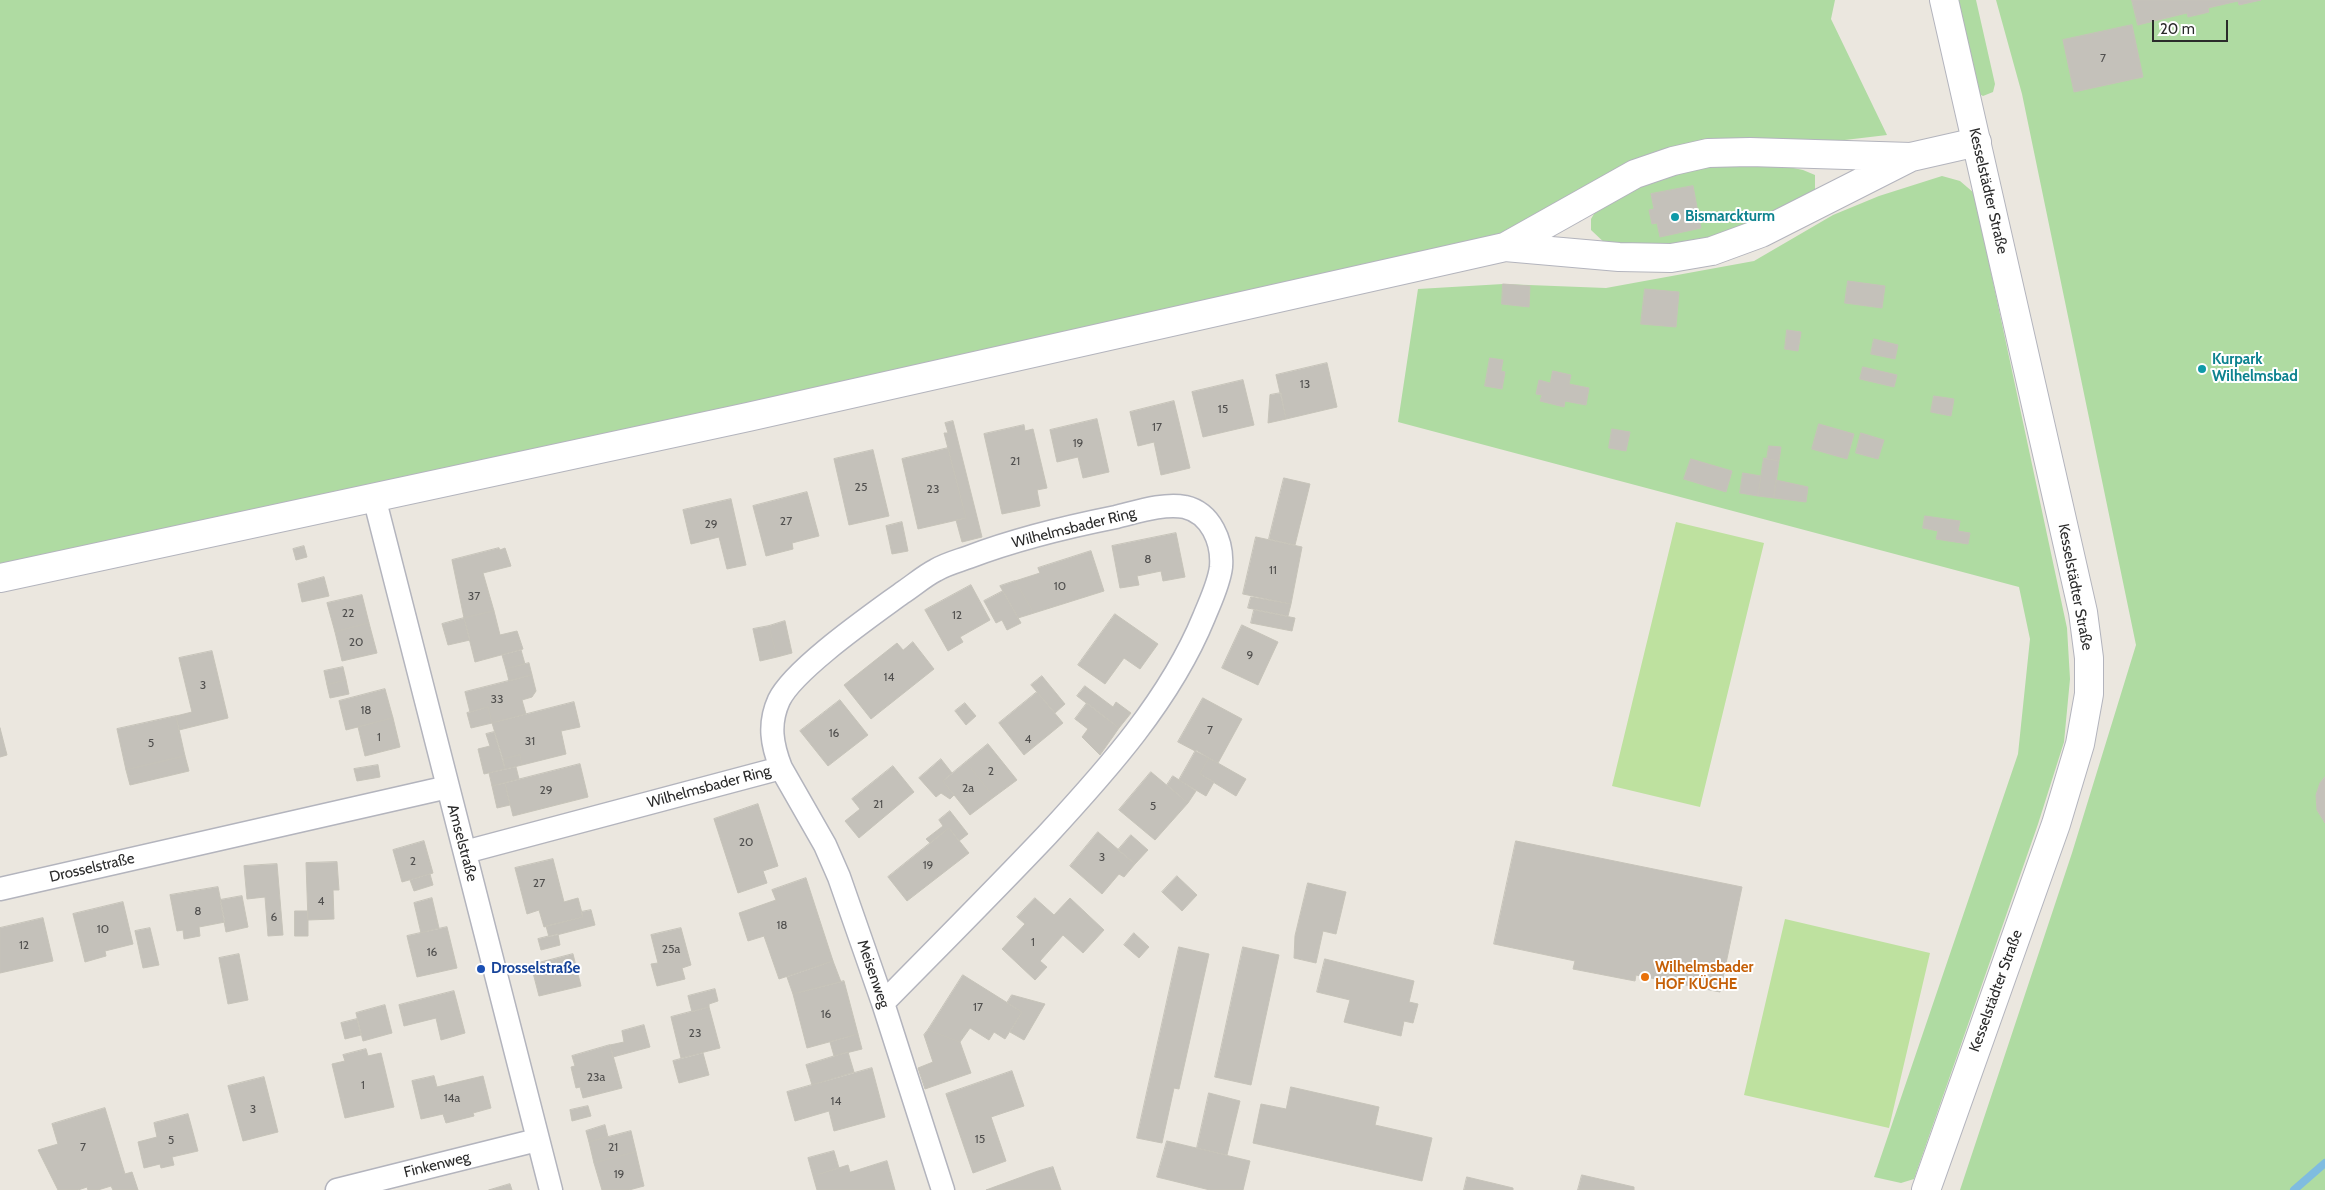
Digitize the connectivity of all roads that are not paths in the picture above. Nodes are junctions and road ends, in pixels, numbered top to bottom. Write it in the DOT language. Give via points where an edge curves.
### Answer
graph roads {
  1 [pos="1944,0"];
  2 [pos="1977,142"];
  3 [pos="1911,158"];
  4 [pos="1506,247"];
  5 [pos="374,497"];
  6 [pos="0,578"];
  7 [pos="781,768"];
  8 [pos="448,787"];
  9 [pos="465,852"];
  10 [pos="0,889"];
  11 [pos="883,1003"];
  12 [pos="537,1140"];
  13 [pos="337,1190"];
  14 [pos="550,1190"];
  15 [pos="943,1190"];
  16 [pos="1926,1190"];
  1 -- 2 [label="street, Kesselstädter Straße"];
  2 -- 3 [label="street"];
  2 -- 16 [label="street, Kesselstädter Straße" via="2083,612 2089,658 2089,694 2080,744 2056,824"];
  3 -- 4 [label="street" via="1761,233 1712,251 1671,258 1619,258"];
  3 -- 4 [label="street" via="1708,153 1635,174"];
  4 -- 5 [label="street"];
  5 -- 6 [label="street"];
  5 -- 8 [label="street, Amselstraße"];
  7 -- 9 [label="street, Wilhelmsbader Ring"];
  7 -- 11 [label="street, Meisenweg" via="825,845 839,877"];
  7 -- 11 [label="street, Wilhelmsbader Ring" via="772,747 771,728 779,699 786,689 862,621 936,570 990,549 1066,527 1158,508 1185,507 1202,515 1213,526 1221,554 1221,569 1211,599 1198,632 1144,720 1074,806"];
  8 -- 9 [label="street, Amselstraße"];
  8 -- 10 [label="street, Drosselstraße"];
  9 -- 12 [label="street, Amselstraße"];
  11 -- 15 [label="street, Meisenweg"];
  12 -- 13 [label="street, Finkenweg"];
  12 -- 14 [label="street, Amselstraße"];
}
